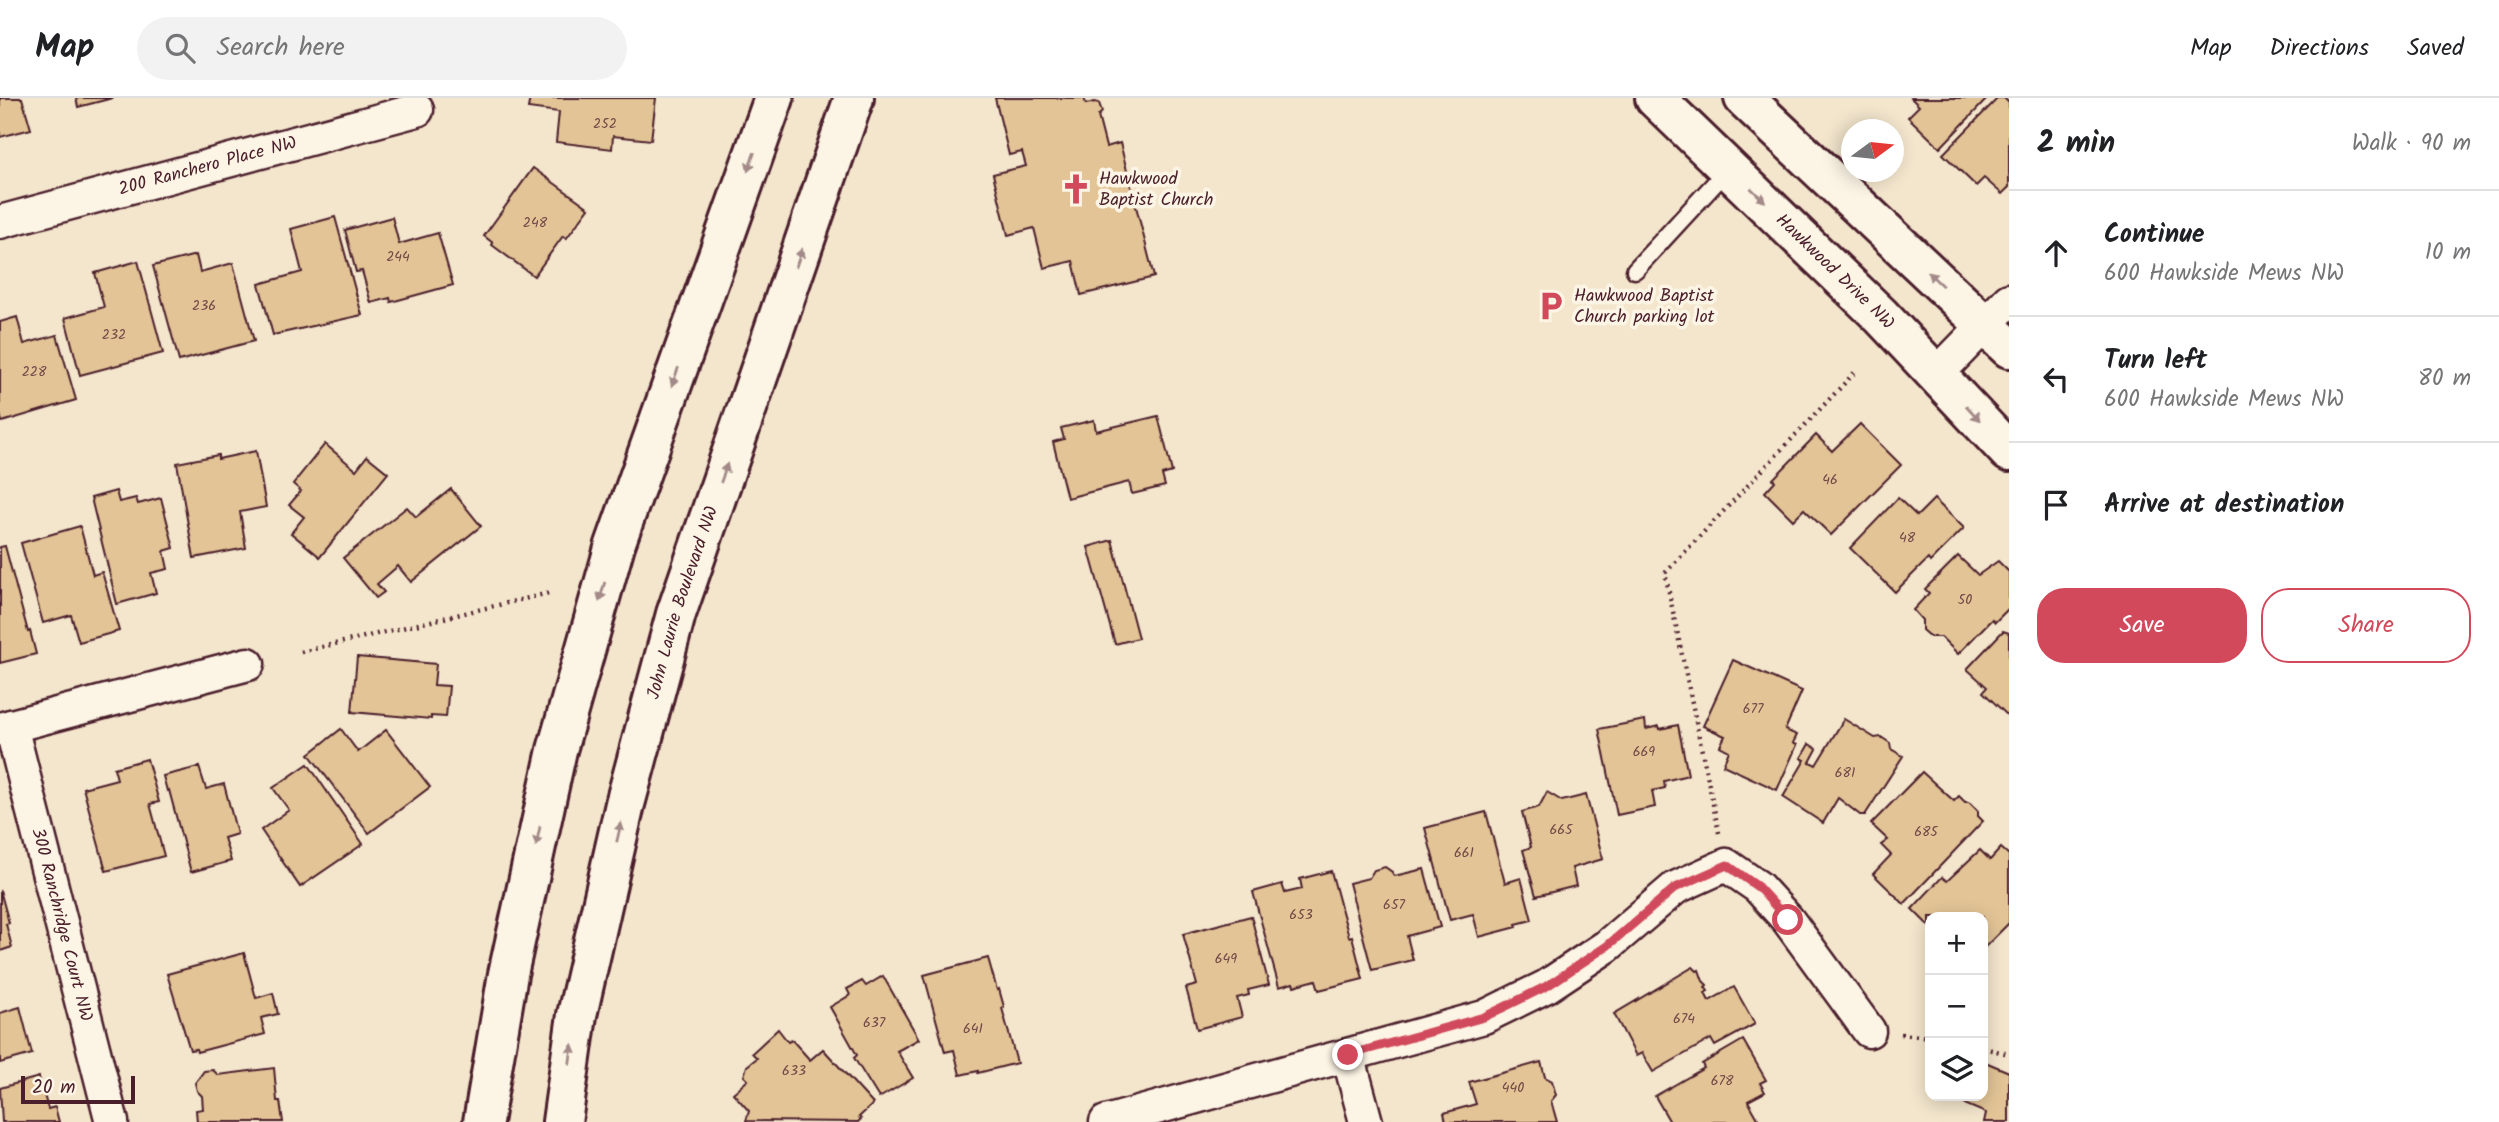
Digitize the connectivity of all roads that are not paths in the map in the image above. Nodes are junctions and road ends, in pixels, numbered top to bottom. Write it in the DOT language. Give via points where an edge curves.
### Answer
graph roads {
  1 [pos="774,98"];
  2 [pos="854,98"];
  3 [pos="1655,98"];
  4 [pos="1744,98"];
  5 [pos="417,110"];
  6 [pos="1729,167"];
  7 [pos="0,222"];
  8 [pos="1636,270"];
  9 [pos="2001,324"];
  10 [pos="1936,375"];
  11 [pos="2009,452"];
  12 [pos="248,664"];
  13 [pos="5,728"];
  14 [pos="1869,1031"];
  15 [pos="1348,1055"];
  16 [pos="112,1122"];
  17 [pos="483,1122"];
  18 [pos="562,1122"];
  19 [pos="1106,1122"];
  20 [pos="1366,1122"];
  1 -- 17 [label="main road, one-way" via="611,558 557,750 508,974"];
  18 -- 2 [label="main road, John Laurie Boulevard NW, one-way" via="577,1015 625,804 676,614"];
  3 -- 6 [label="main road, Hawkwood Drive NW"];
  9 -- 4 [label="main road, one-way"];
  5 -- 7 [label="street, 200 Ranchero Place NW"];
  6 -- 8 [label="lane"];
  6 -- 10 [label="main road, Hawkwood Drive NW, one-way"];
  9 -- 10 [label="street"];
  10 -- 11 [label="main road, Hawkwood Drive NW, one-way"];
  12 -- 13 [label="street, 300 Ranchridge Court NW"];
  13 -- 16 [label="street, 300 Ranchridge Court NW"];
  14 -- 15 [label="street" via="1788,920 1758,887 1727,865 1675,888 1607,946 1547,986 1484,1017"];
  15 -- 19 [label="street"];
  15 -- 20 [label="street"];
}
